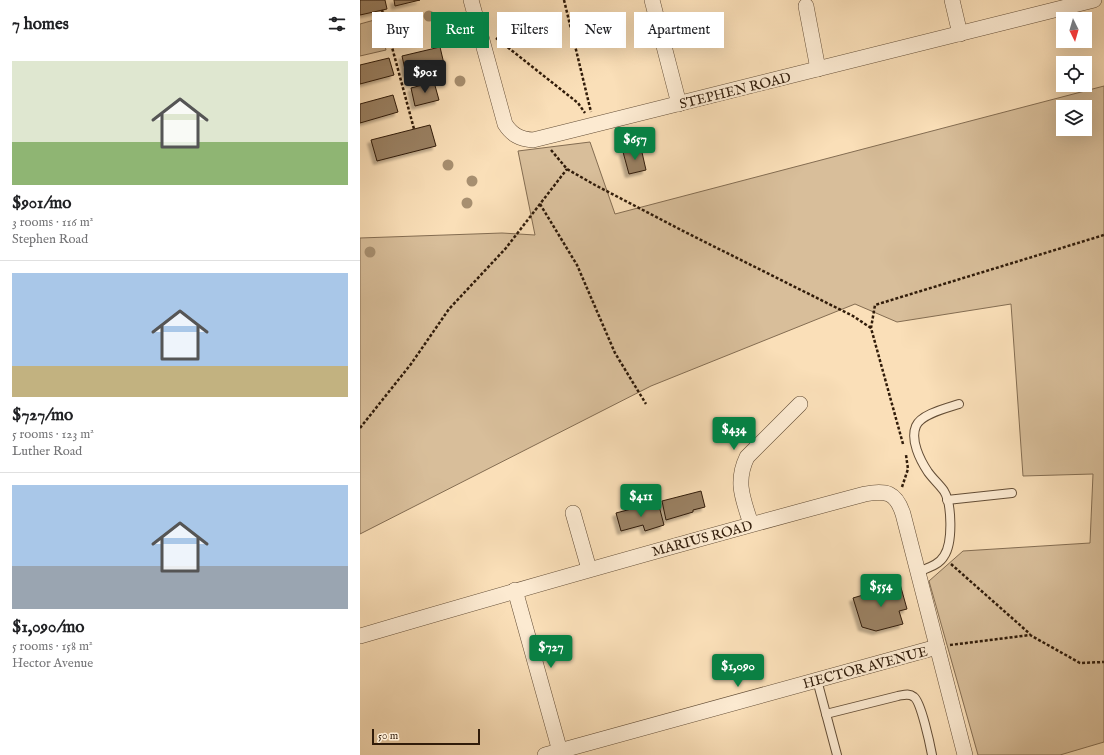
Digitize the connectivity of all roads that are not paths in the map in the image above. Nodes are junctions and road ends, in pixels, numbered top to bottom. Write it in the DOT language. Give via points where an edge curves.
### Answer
graph roads {
  1 [pos="471,0"];
  2 [pos="652,0"];
  3 [pos="952,0"];
  4 [pos="1094,0"];
  5 [pos="806,6"];
  6 [pos="960,34"];
  7 [pos="818,69"];
  8 [pos="679,104"];
  9 [pos="800,404"];
  10 [pos="959,404"];
  11 [pos="1012,493"];
  12 [pos="947,500"];
  13 [pos="573,513"];
  14 [pos="751,524"];
  15 [pos="589,569"];
  16 [pos="918,572"];
  17 [pos="515,590"];
  18 [pos="360,636"];
  19 [pos="937,647"];
  20 [pos="817,680"];
  21 [pos="826,714"];
  22 [pos="555,754"];
  23 [pos="837,755"];
  24 [pos="932,755"];
  25 [pos="965,755"];
  1 -- 8 [label="street, STEPHEN ROAD" via="505,124 517,137 541,139"];
  2 -- 8 [label="street"];
  3 -- 6 [label="street"];
  4 -- 6 [label="street, STEPHEN ROAD"];
  5 -- 7 [label="street"];
  6 -- 7 [label="street, STEPHEN ROAD"];
  7 -- 8 [label="street, STEPHEN ROAD"];
  9 -- 14 [label="street" via="747,457 742,468 741,491"];
  10 -- 12 [label="lane" via="924,418 916,425 914,433 920,457"];
  11 -- 12 [label="lane"];
  12 -- 16 [label="lane" via="949,548 936,564"];
  13 -- 15 [label="street"];
  14 -- 15 [label="street, MARIUS ROAD"];
  14 -- 16 [label="street, MARIUS ROAD" via="878,491 888,493 895,497 904,514"];
  15 -- 17 [label="street, MARIUS ROAD"];
  16 -- 19 [label="street"];
  17 -- 18 [label="street, MARIUS ROAD"];
  17 -- 22 [label="street"];
  19 -- 20 [label="street, HECTOR AVENUE"];
  19 -- 25 [label="street, HECTOR AVENUE"];
  20 -- 21 [label="lane"];
  20 -- 22 [label="street, HECTOR AVENUE"];
  21 -- 23 [label="lane"];
  21 -- 24 [label="lane" via="909,694 915,697 919,706"];
}
